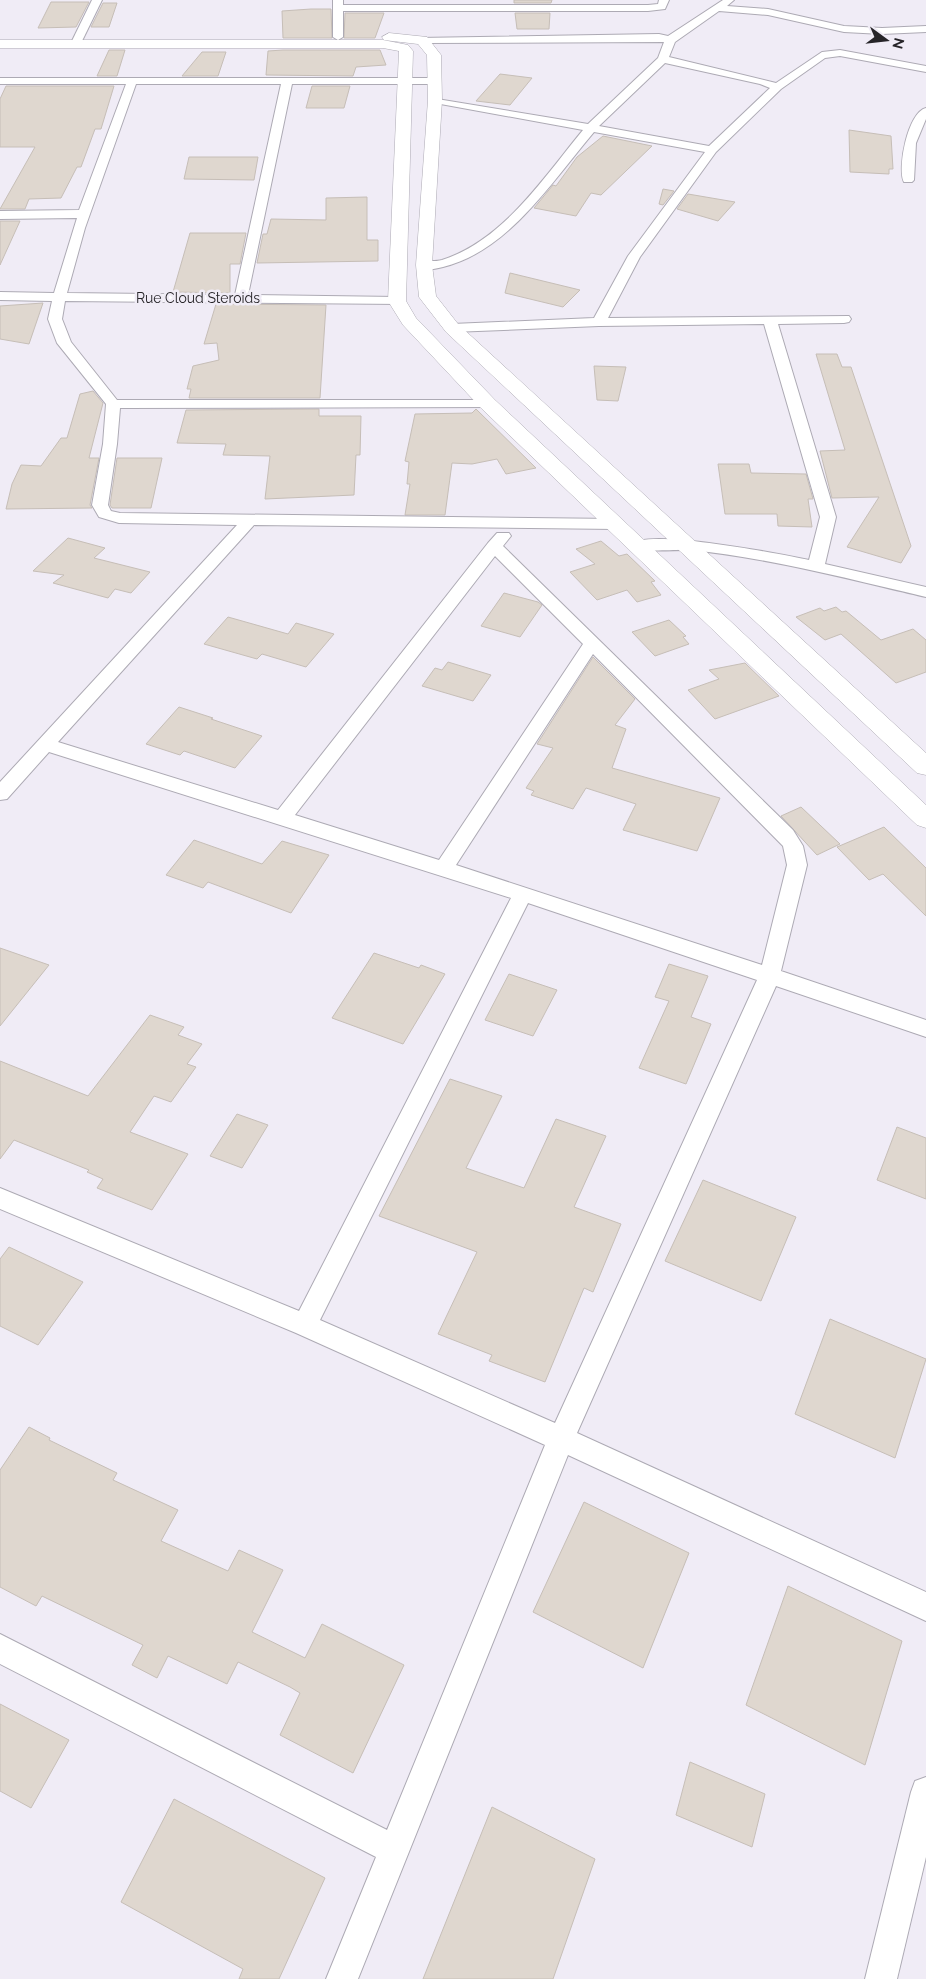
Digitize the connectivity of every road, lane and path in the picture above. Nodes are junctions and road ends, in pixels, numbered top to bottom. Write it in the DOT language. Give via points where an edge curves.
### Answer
graph roads {
  1 [pos="97,0"];
  2 [pos="664,0"];
  3 [pos="730,0"];
  4 [pos="338,4"];
  5 [pos="718,8"];
  6 [pos="926,29"];
  7 [pos="0,35"];
  8 [pos="338,37"];
  9 [pos="78,39"];
  10 [pos="422,40"];
  11 [pos="670,40"];
  12 [pos="0,44"];
  13 [pos="663,59"];
  14 [pos="926,69"];
  15 [pos="0,81"];
  16 [pos="407,81"];
  17 [pos="433,81"];
  18 [pos="132,82"];
  19 [pos="287,82"];
  20 [pos="777,87"];
  21 [pos="435,100"];
  22 [pos="926,111"];
  23 [pos="592,127"];
  24 [pos="712,150"];
  25 [pos="908,180"];
  26 [pos="84,214"];
  27 [pos="0,216"];
  28 [pos="424,264"];
  29 [pos="0,296"];
  30 [pos="59,297"];
  31 [pos="240,298"];
  32 [pos="397,301"];
  33 [pos="844,319"];
  34 [pos="770,320"];
  35 [pos="599,322"];
  36 [pos="452,328"];
  37 [pos="113,404"];
  38 [pos="488,404"];
  39 [pos="252,518"];
  40 [pos="512,524"];
  41 [pos="616,524"];
  42 [pos="639,545"];
  43 [pos="688,545"];
  44 [pos="494,546"];
  45 [pos="816,567"];
  46 [pos="926,592"];
  47 [pos="592,643"];
  48 [pos="47,745"];
  49 [pos="926,767"];
  50 [pos="0,794"];
  51 [pos="283,817"];
  52 [pos="926,819"];
  53 [pos="443,869"];
  54 [pos="522,895"];
  55 [pos="770,975"];
  56 [pos="926,1029"];
  57 [pos="0,1198"];
  58 [pos="305,1325"];
  59 [pos="561,1439"];
  60 [pos="926,1607"];
  61 [pos="0,1648"];
  62 [pos="926,1792"];
  63 [pos="394,1850"];
  64 [pos="342,1979"];
  65 [pos="880,1979"];
  1 -- 9 [label="street"];
  2 -- 4 [label="street" via="662,7 648,8"];
  3 -- 5 [label="street"];
  4 -- 8 [label="street"];
  5 -- 6 [label="street" via="768,12 844,29"];
  5 -- 11 [label="street"];
  7 -- 9 [label="main road"];
  8 -- 9 [label="main road"];
  8 -- 10 [label="main road"];
  9 -- 12 [label="main road"];
  9 -- 16 [label="main road" via="393,45 406,51"];
  10 -- 11 [label="street" via="659,37"];
  10 -- 17 [label="main road" via="434,55"];
  11 -- 13 [label="street"];
  13 -- 20 [label="street"];
  13 -- 23 [label="street"];
  14 -- 20 [label="street" via="830,53 822,55"];
  15 -- 18 [label="street"];
  16 -- 17 [label="street"];
  16 -- 19 [label="street"];
  16 -- 32 [label="main road" via="398,223"];
  17 -- 21 [label="main road"];
  18 -- 19 [label="street"];
  18 -- 26 [label="street"];
  19 -- 31 [label="street"];
  20 -- 24 [label="street"];
  21 -- 23 [label="street"];
  21 -- 28 [label="main road"];
  22 -- 25 [label="street" via="909,141"];
  23 -- 24 [label="street"];
  23 -- 28 [label="street" via="500,232 457,258 445,263"];
  24 -- 35 [label="street" via="634,256"];
  26 -- 27 [label="street"];
  26 -- 30 [label="street"];
  28 -- 36 [label="main road" via="428,297"];
  29 -- 30 [label="street, Rue Cloud Steroids"];
  30 -- 31 [label="street, Rue Cloud Steroids"];
  30 -- 37 [label="street" via="55,320 64,343"];
  31 -- 32 [label="street, Rue Cloud Steroids"];
  32 -- 38 [label="main road" via="409,322"];
  33 -- 34 [label="street"];
  34 -- 35 [label="street"];
  34 -- 45 [label="street" via="828,517"];
  35 -- 36 [label="street"];
  36 -- 43 [label="main road"];
  37 -- 38 [label="street"];
  37 -- 39 [label="street" via="100,505 105,514 119,518"];
  38 -- 41 [label="main road"];
  39 -- 40 [label="street"];
  39 -- 48 [label="street"];
  40 -- 41 [label="street"];
  40 -- 44 [label="street"];
  41 -- 42 [label="main road"];
  42 -- 43 [label="street"];
  42 -- 52 [label="main road"];
  43 -- 45 [label="street" via="764,555"];
  43 -- 49 [label="main road"];
  44 -- 47 [label="street"];
  44 -- 51 [label="street"];
  45 -- 46 [label="street"];
  47 -- 53 [label="street"];
  47 -- 55 [label="street" via="786,835 793,846 797,865"];
  48 -- 50 [label="street"];
  48 -- 51 [label="street"];
  51 -- 53 [label="street"];
  53 -- 54 [label="street"];
  54 -- 55 [label="street"];
  54 -- 58 [label="street"];
  55 -- 56 [label="street"];
  55 -- 59 [label="street"];
  57 -- 58 [label="street"];
  58 -- 59 [label="street"];
  59 -- 60 [label="street"];
  59 -- 63 [label="street"];
  61 -- 63 [label="street"];
  62 -- 65 [label="street"];
  63 -- 64 [label="street"];
}
